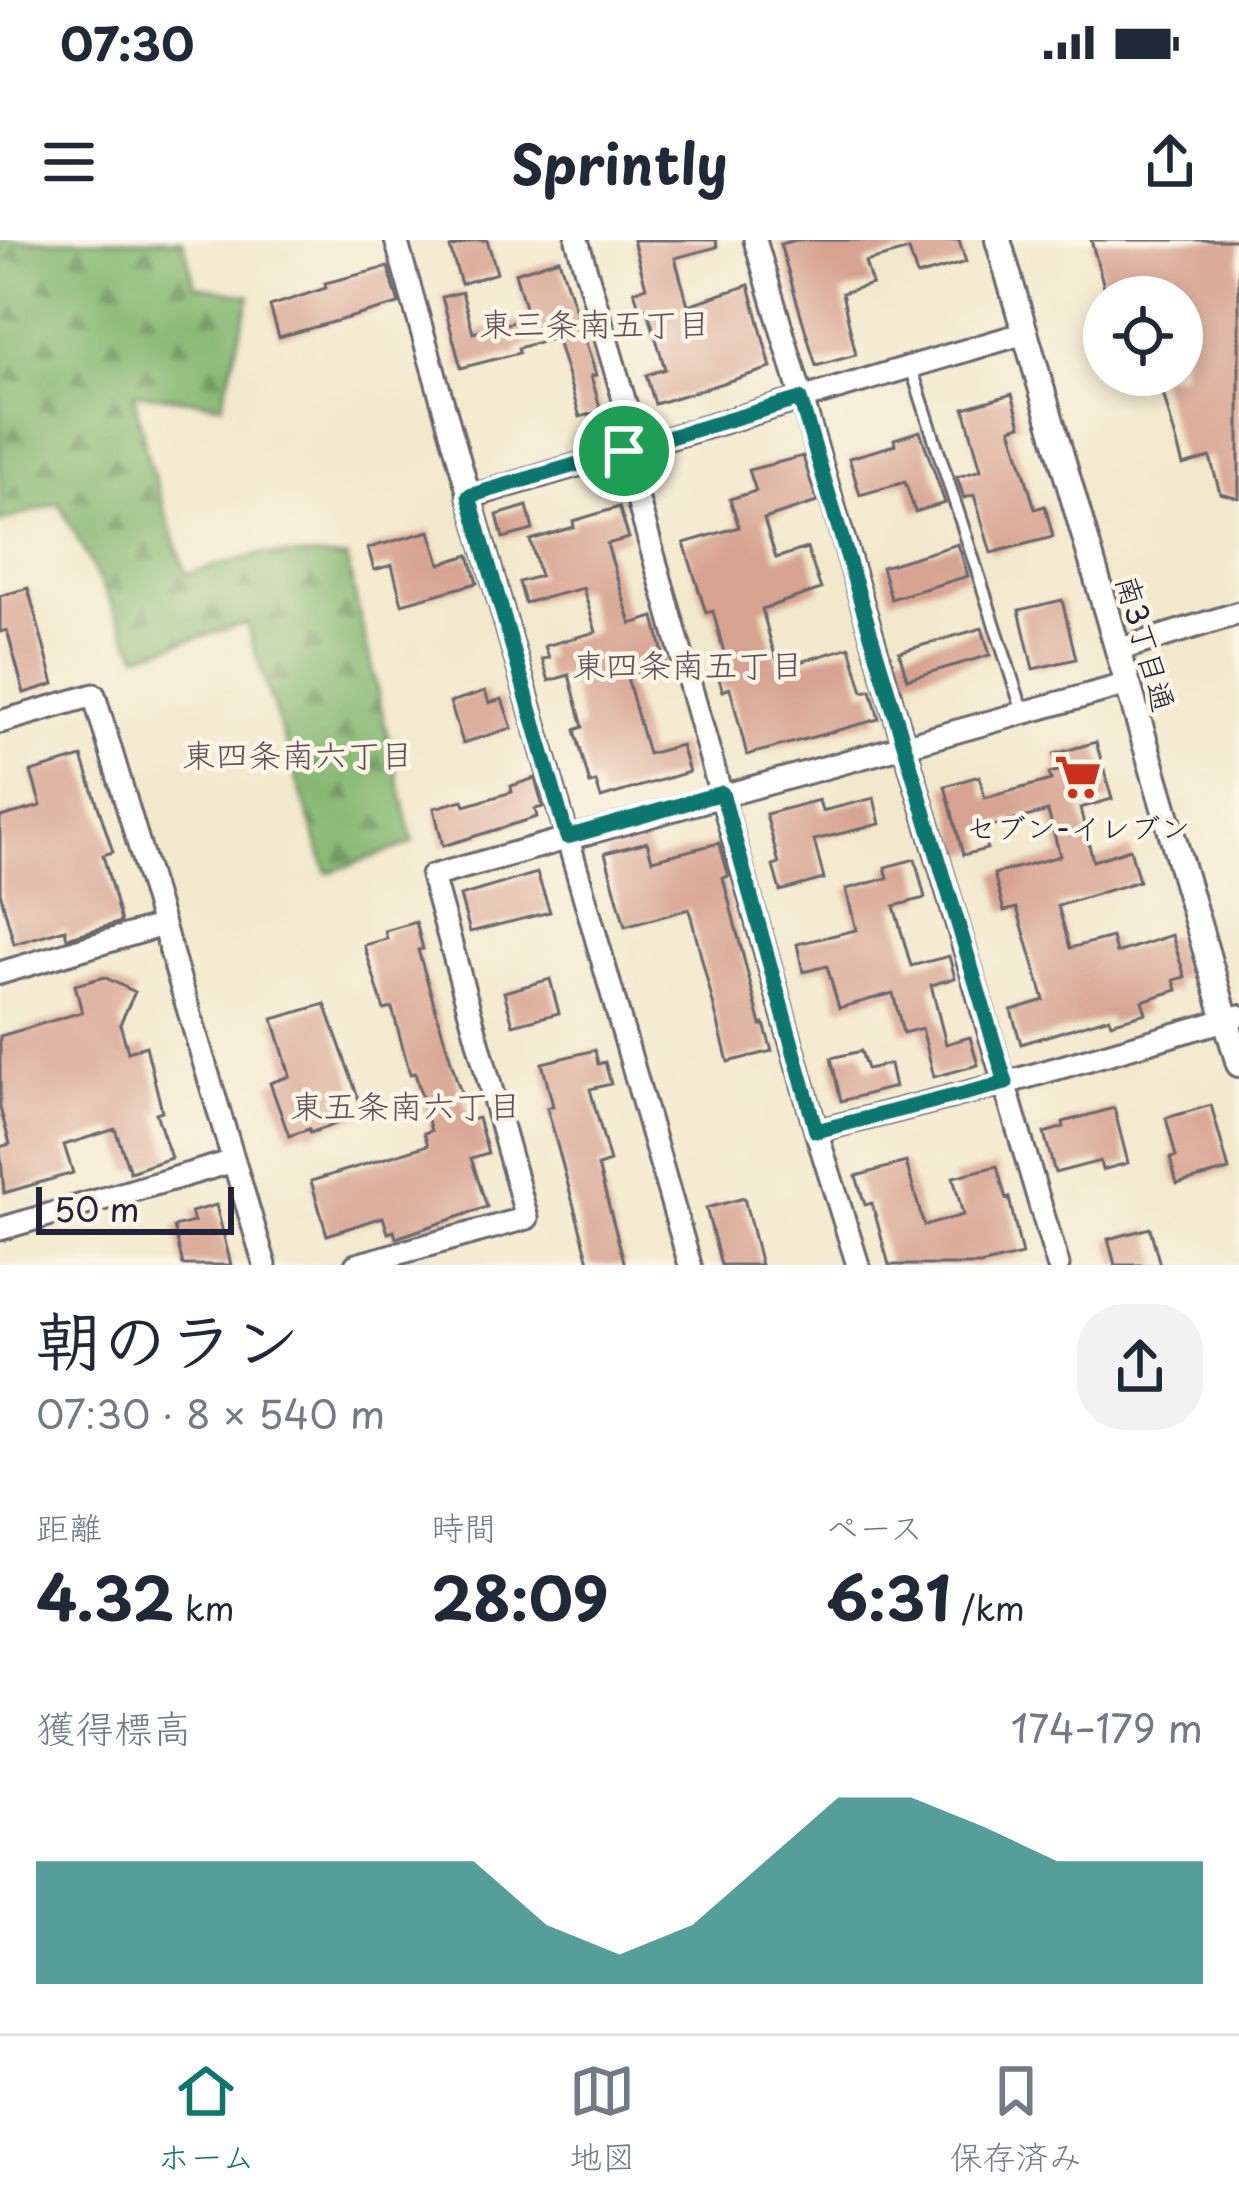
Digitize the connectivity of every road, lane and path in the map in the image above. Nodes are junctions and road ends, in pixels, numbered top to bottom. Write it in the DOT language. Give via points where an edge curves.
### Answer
graph roads {
  1 [pos="395,240"];
  2 [pos="577,240"];
  3 [pos="755,240"];
  4 [pos="998,240"];
  5 [pos="1025,333"];
  6 [pos="910,367"];
  7 [pos="800,399"];
  8 [pos="631,449"];
  9 [pos="469,496"];
  10 [pos="1239,613"];
  11 [pos="1118,650"];
  12 [pos="1128,684"];
  13 [pos="1024,714"];
  14 [pos="0,722"];
  15 [pos="908,747"];
  16 [pos="722,793"];
  17 [pos="567,837"];
  18 [pos="163,925"];
  19 [pos="0,973"];
  20 [pos="1232,1018"];
  21 [pos="1239,1064"];
  22 [pos="1006,1083"];
  23 [pos="816,1131"];
  24 [pos="234,1161"];
  25 [pos="0,1229"];
  26 [pos="265,1265"];
  27 [pos="356,1265"];
  28 [pos="690,1265"];
  29 [pos="858,1265"];
  30 [pos="1058,1265"];
  1 -- 9 [label="street"];
  2 -- 8 [label="street"];
  3 -- 7 [label="street"];
  4 -- 5 [label="street, 南3丁目通"];
  5 -- 6 [label="street"];
  5 -- 11 [label="street, 南3丁目通"];
  6 -- 7 [label="street"];
  6 -- 13 [label="lane"];
  7 -- 8 [label="street"];
  7 -- 15 [label="street"];
  8 -- 9 [label="street"];
  8 -- 16 [label="street"];
  9 -- 17 [label="street"];
  10 -- 11 [label="street"];
  11 -- 12 [label="street, 南3丁目通"];
  12 -- 13 [label="street"];
  12 -- 20 [label="street, 南3丁目通"];
  13 -- 15 [label="street"];
  14 -- 18 [label="street" via="94,695"];
  15 -- 16 [label="street"];
  15 -- 22 [label="street"];
  16 -- 17 [label="street"];
  16 -- 23 [label="street"];
  17 -- 27 [label="street" via="432,876 527,1218"];
  17 -- 28 [label="street"];
  18 -- 19 [label="street"];
  18 -- 24 [label="street"];
  20 -- 21 [label="street, 南3丁目通"];
  20 -- 22 [label="street"];
  22 -- 23 [label="street"];
  22 -- 30 [label="street"];
  23 -- 29 [label="street"];
  24 -- 25 [label="street"];
  24 -- 26 [label="street"];
}
